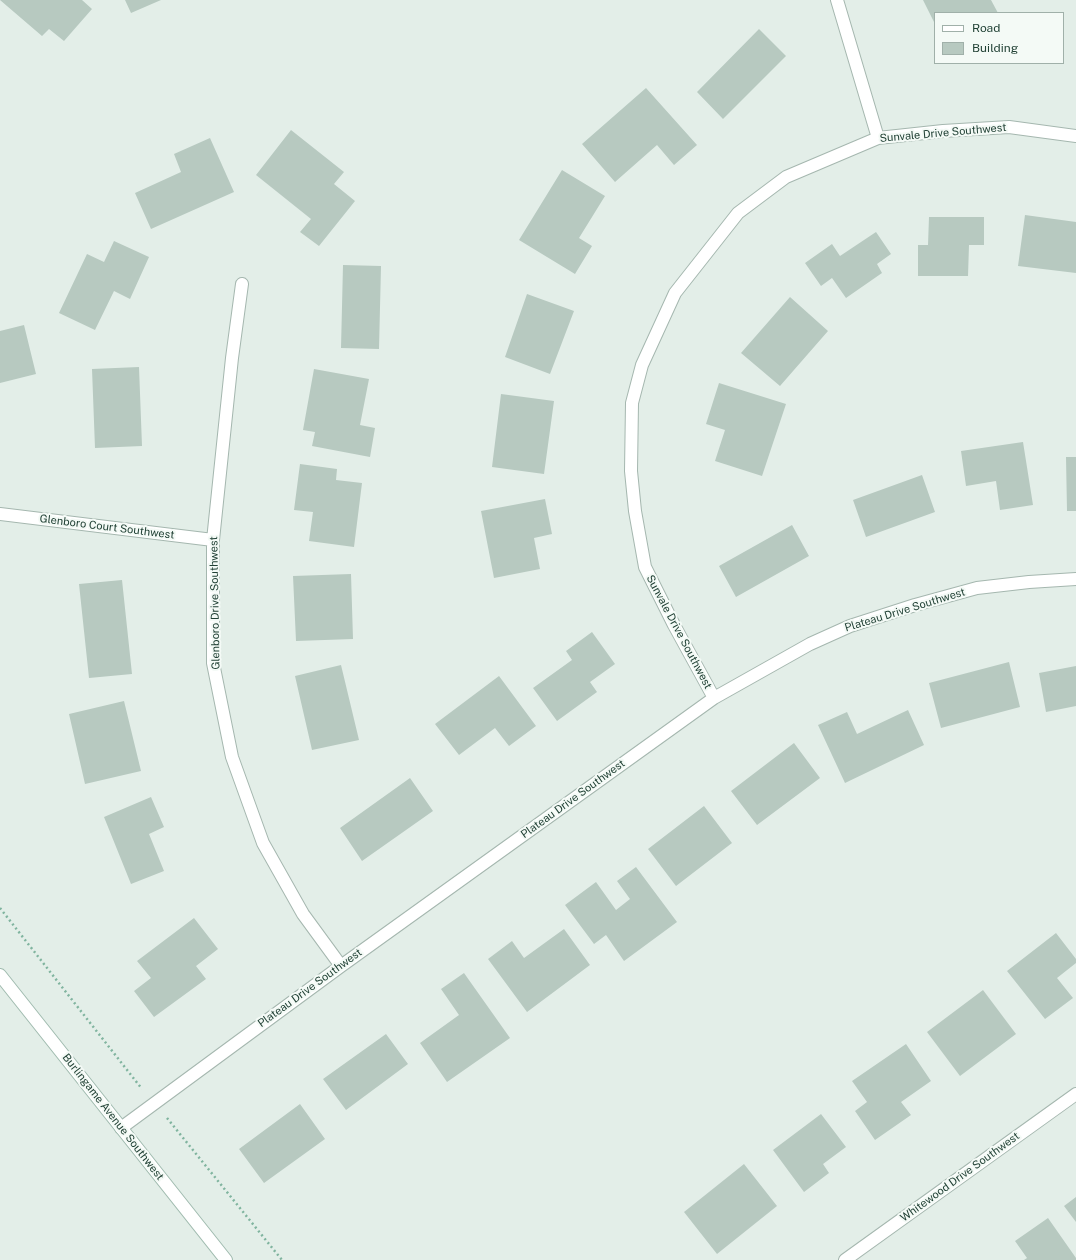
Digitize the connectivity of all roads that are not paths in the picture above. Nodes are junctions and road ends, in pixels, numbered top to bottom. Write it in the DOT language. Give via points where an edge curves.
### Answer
graph roads {
  1 [pos="837,0"];
  2 [pos="1076,136"];
  3 [pos="878,138"];
  4 [pos="242,284"];
  5 [pos="0,514"];
  6 [pos="213,540"];
  7 [pos="1076,579"];
  8 [pos="714,698"];
  9 [pos="341,966"];
  10 [pos="0,975"];
  11 [pos="1076,1094"];
  12 [pos="121,1128"];
  13 [pos="226,1260"];
  14 [pos="845,1260"];
  1 -- 3 [label="street"];
  2 -- 3 [label="street, Sunvale Drive Southwest" via="1009,127"];
  3 -- 8 [label="street, Sunvale Drive Southwest" via="786,177 738,213 675,293 642,365 632,403 631,471 645,567"];
  4 -- 6 [label="street, Glenboro Drive Southwest"];
  5 -- 6 [label="street, Glenboro Court Southwest"];
  6 -- 9 [label="street, Glenboro Drive Southwest" via="213,663 232,757 262,843 303,914"];
  7 -- 8 [label="street, Plateau Drive Southwest" via="978,588 850,626 810,644"];
  8 -- 9 [label="street, Plateau Drive Southwest"];
  9 -- 12 [label="street, Plateau Drive Southwest"];
  10 -- 12 [label="street, Burlingame Avenue Southwest"];
  11 -- 14 [label="street, Whitewood Drive Southwest"];
  12 -- 13 [label="street, Burlingame Avenue Southwest"];
}
